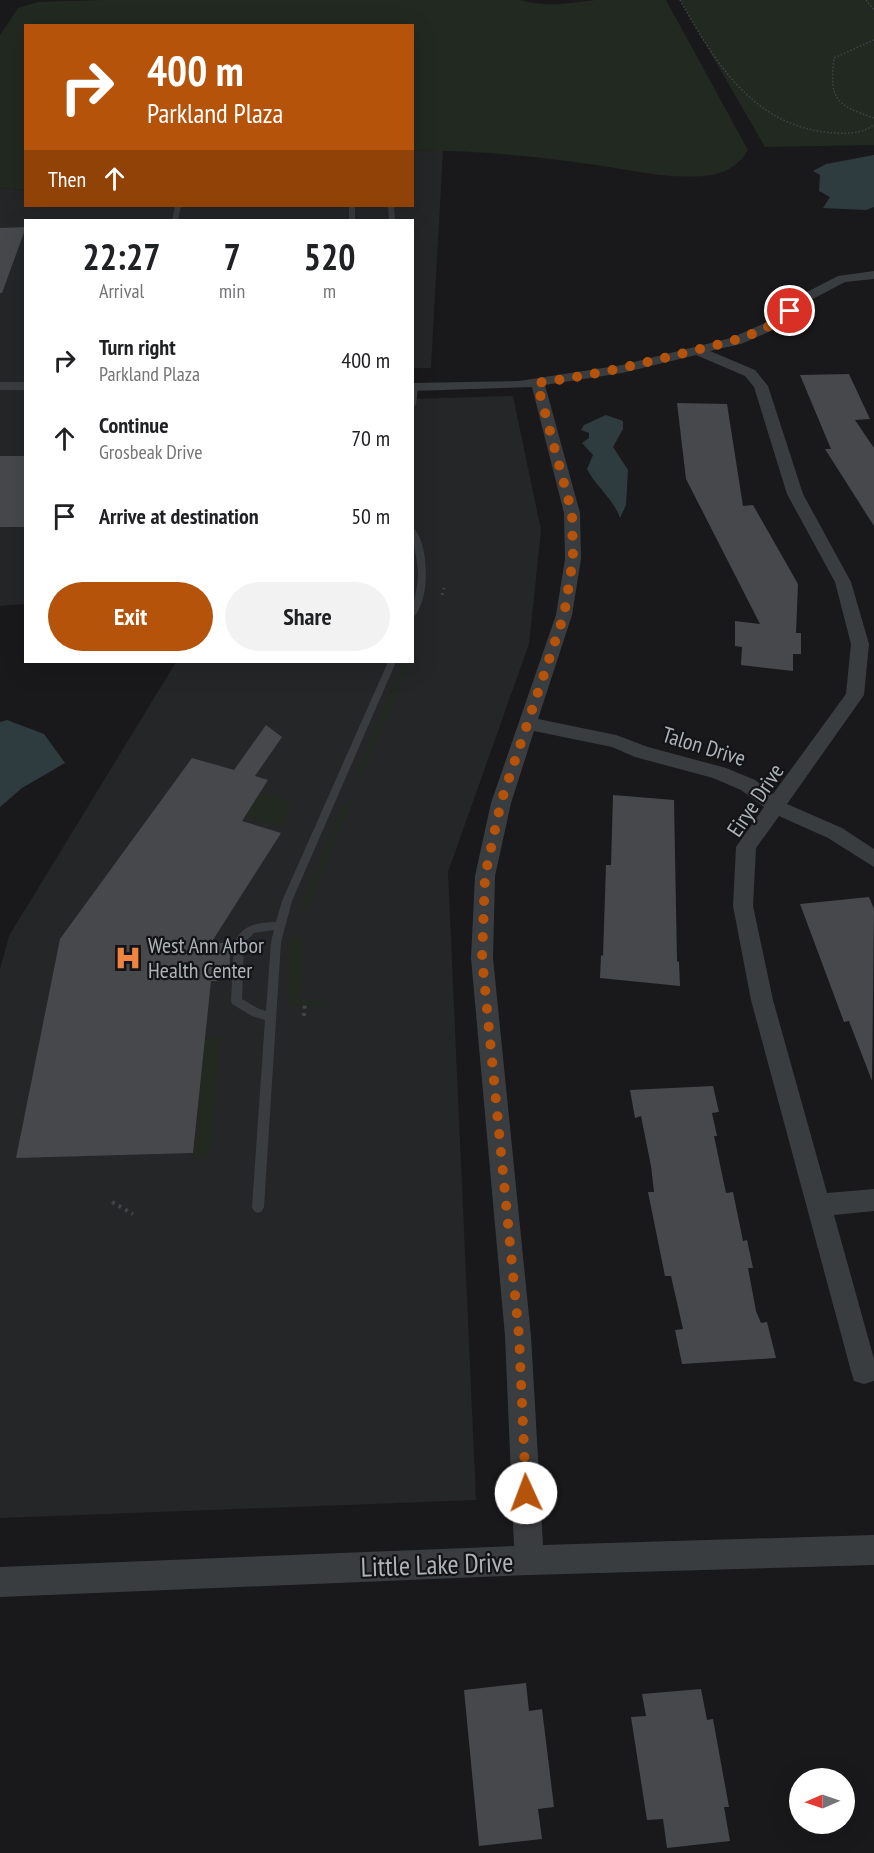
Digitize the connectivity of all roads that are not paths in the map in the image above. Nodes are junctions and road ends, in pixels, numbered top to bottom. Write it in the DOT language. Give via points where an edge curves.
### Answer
graph roads {
  1 [pos="874,275"];
  2 [pos="696,350"];
  3 [pos="537,383"];
  4 [pos="0,386"];
  5 [pos="24,386"];
  6 [pos="414,387"];
  7 [pos="414,536"];
  8 [pos="414,611"];
  9 [pos="392,663"];
  10 [pos="526,730"];
  11 [pos="777,807"];
  12 [pos="874,859"];
  13 [pos="279,926"];
  14 [pos="271,1017"];
  15 [pos="874,1200"];
  16 [pos="819,1205"];
  17 [pos="258,1207"];
  18 [pos="864,1371"];
  19 [pos="874,1550"];
  20 [pos="529,1560"];
  21 [pos="0,1582"];
  1 -- 2 [label="street" via="842,279 803,299 777,323 736,341"];
  2 -- 3 [label="street" via="622,369"];
  2 -- 11 [label="street, Eirye Drive" via="750,374 761,386 795,494 843,582 860,644 855,695"];
  3 -- 6 [label="street"];
  3 -- 10 [label="street" via="572,513 573,559 564,615"];
  4 -- 5 [label="street"];
  7 -- 8 [label="lane" via="424,569 421,595"];
  9 -- 13 [label="lane" via="286,901"];
  10 -- 11 [label="street, Talon Drive" via="613,754 642,753 718,773 748,785"];
  10 -- 20 [label="street" via="501,802 485,876 482,958 519,1336"];
  11 -- 12 [label="street, Talon Drive" via="835,833"];
  11 -- 16 [label="street, Eirye Drive" via="746,847 743,906 762,1000"];
  13 -- 14 [label="lane"];
  13 -- 14 [label="lane" via="252,930 239,943 236,1001"];
  14 -- 17 [label="lane"];
  15 -- 16 [label="street"];
  16 -- 18 [label="street, Eirye Drive"];
  19 -- 20 [label="street, Little Lake Drive"];
  20 -- 21 [label="street, Little Lake Drive"];
}
